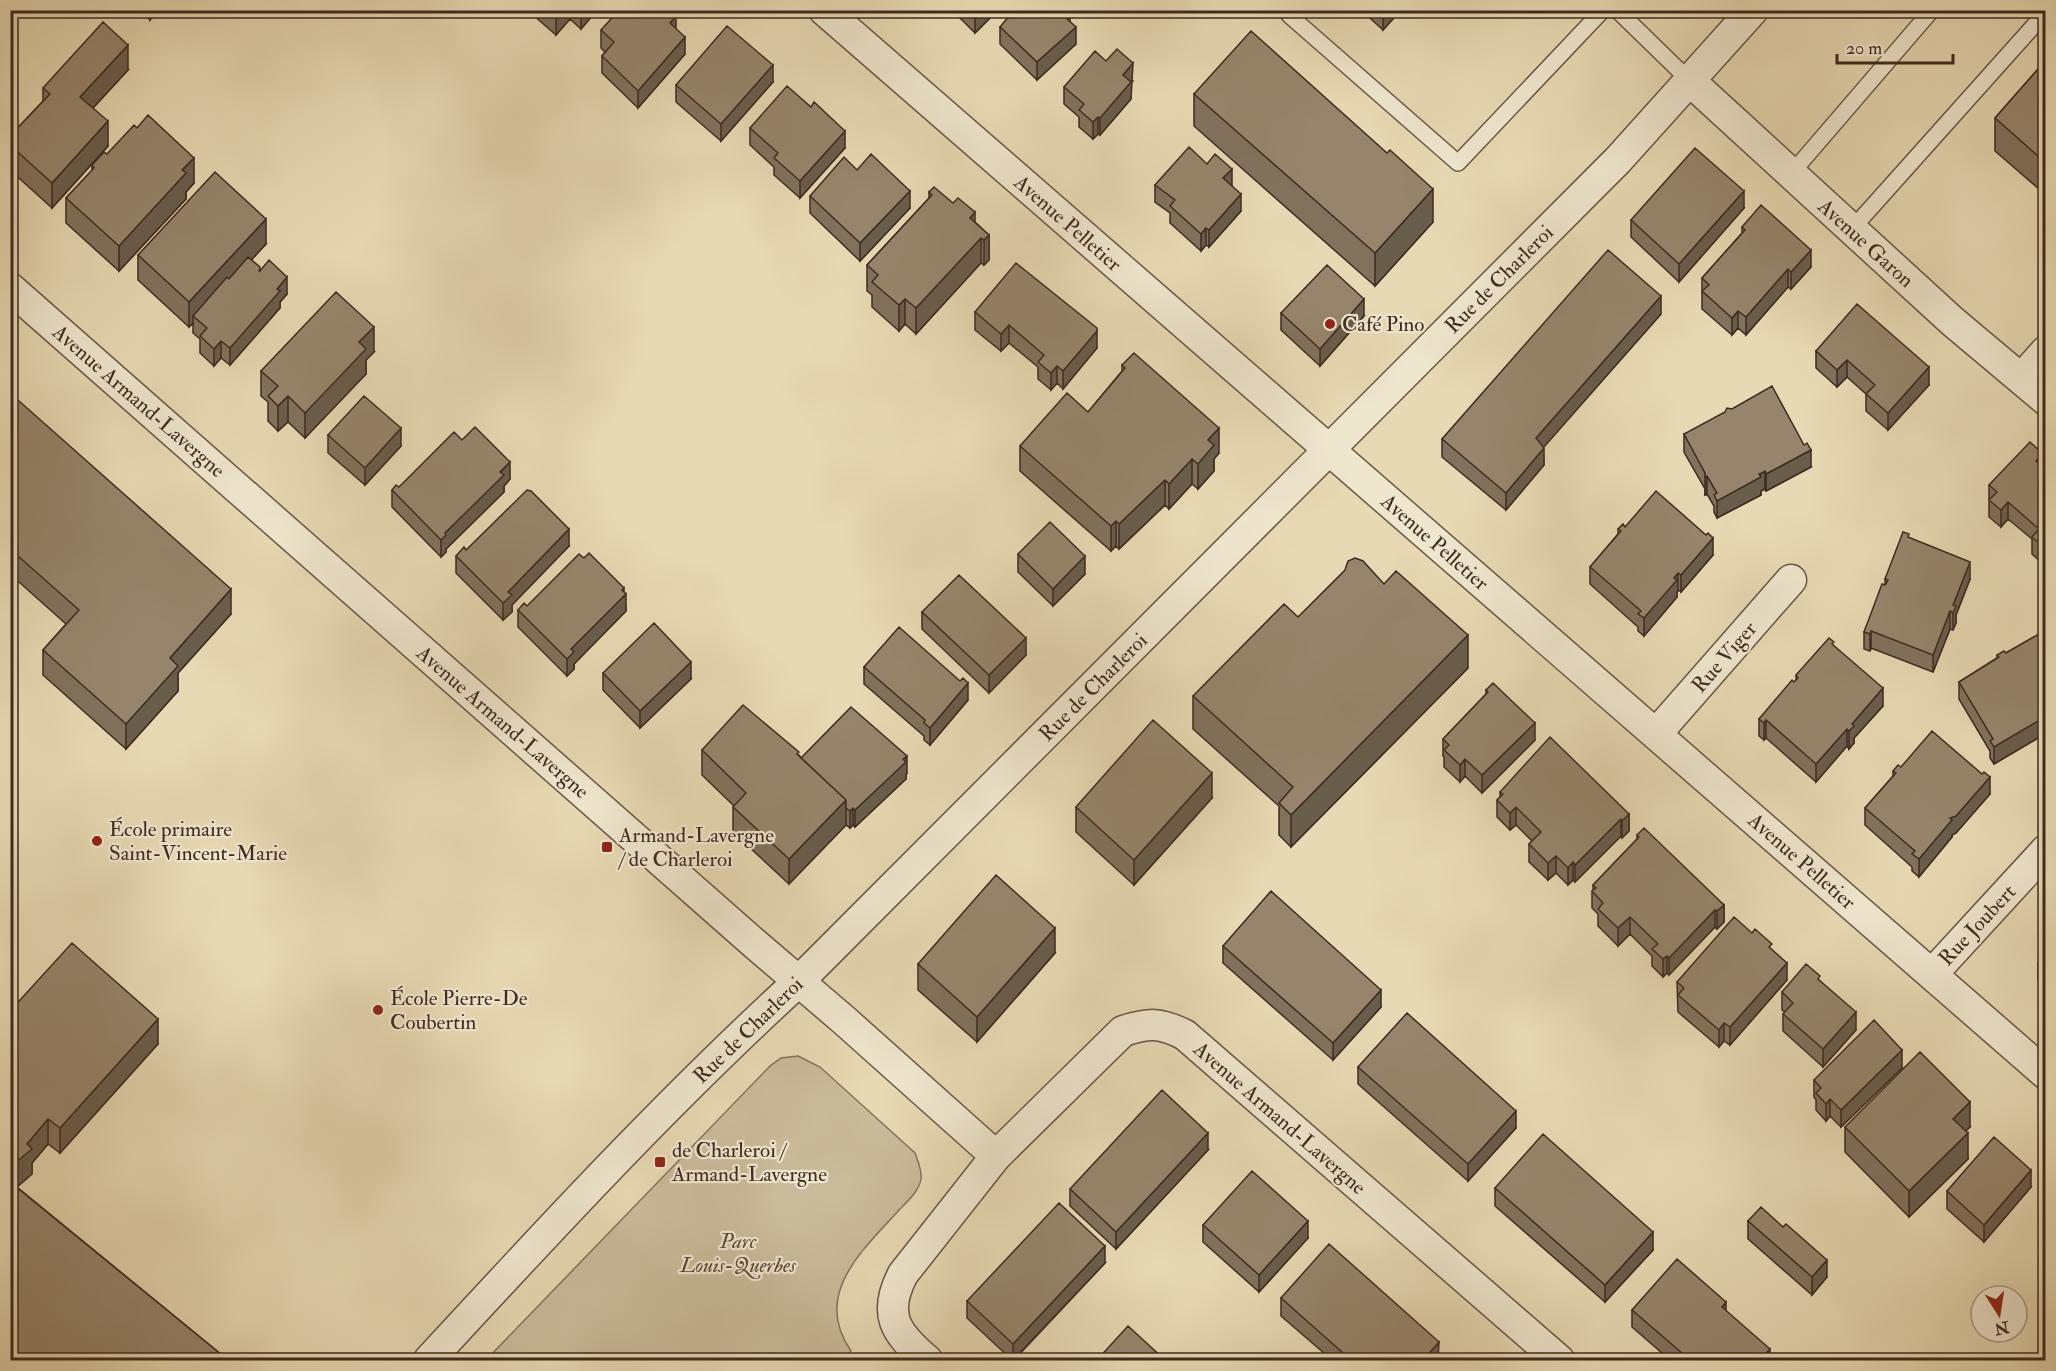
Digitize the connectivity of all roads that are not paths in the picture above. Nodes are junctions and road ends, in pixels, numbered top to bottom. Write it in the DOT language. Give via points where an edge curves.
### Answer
graph roads {
  1 [pos="824,10"];
  2 [pos="1603,10"];
  3 [pos="1617,10"];
  4 [pos="1753,10"];
  5 [pos="1932,10"];
  6 [pos="2046,12"];
  7 [pos="1289,15"];
  8 [pos="1690,81"];
  9 [pos="1790,175"];
  10 [pos="1852,229"];
  11 [pos="10,288"];
  12 [pos="2046,351"];
  13 [pos="2021,379"];
  14 [pos="2046,400"];
  15 [pos="1329,451"];
  16 [pos="1791,580"];
  17 [pos="1656,734"];
  18 [pos="2046,850"];
  19 [pos="1932,974"];
  20 [pos="798,982"];
  21 [pos="2046,1074"];
  22 [pos="996,1156"];
  23 [pos="429,1360"];
  24 [pos="927,1360"];
  25 [pos="1559,1360"];
  1 -- 15 [label="street, Avenue Pelletier"];
  2 -- 7 [label="lane" via="1458,163"];
  3 -- 8 [label="lane"];
  4 -- 8 [label="street, Rue de Charleroi"];
  5 -- 9 [label="lane"];
  6 -- 10 [label="lane"];
  8 -- 9 [label="street, Avenue Garon"];
  8 -- 15 [label="street, Rue de Charleroi" via="1618,160"];
  9 -- 10 [label="street, Avenue Garon"];
  10 -- 13 [label="street, Avenue Garon"];
  11 -- 20 [label="street, Avenue Armand-Lavergne"];
  12 -- 13 [label="street"];
  13 -- 14 [label="street, Avenue Garon"];
  15 -- 17 [label="street, Avenue Pelletier"];
  15 -- 20 [label="street, Rue de Charleroi"];
  16 -- 17 [label="street, Rue Viger"];
  17 -- 19 [label="street, Avenue Pelletier"];
  18 -- 19 [label="street, Rue Joubert"];
  19 -- 21 [label="street, Avenue Pelletier"];
  20 -- 22 [label="street, Avenue Armand-Lavergne"];
  20 -- 23 [label="street, Rue de Charleroi" via="741,1034 551,1228"];
  22 -- 24 [label="street, Avenue Armand-Lavergne" via="903,1274 893,1294 891,1313 898,1330"];
  22 -- 25 [label="street, Avenue Armand-Lavergne" via="1123,1031 1144,1024 1166,1025 1194,1042"];
}
